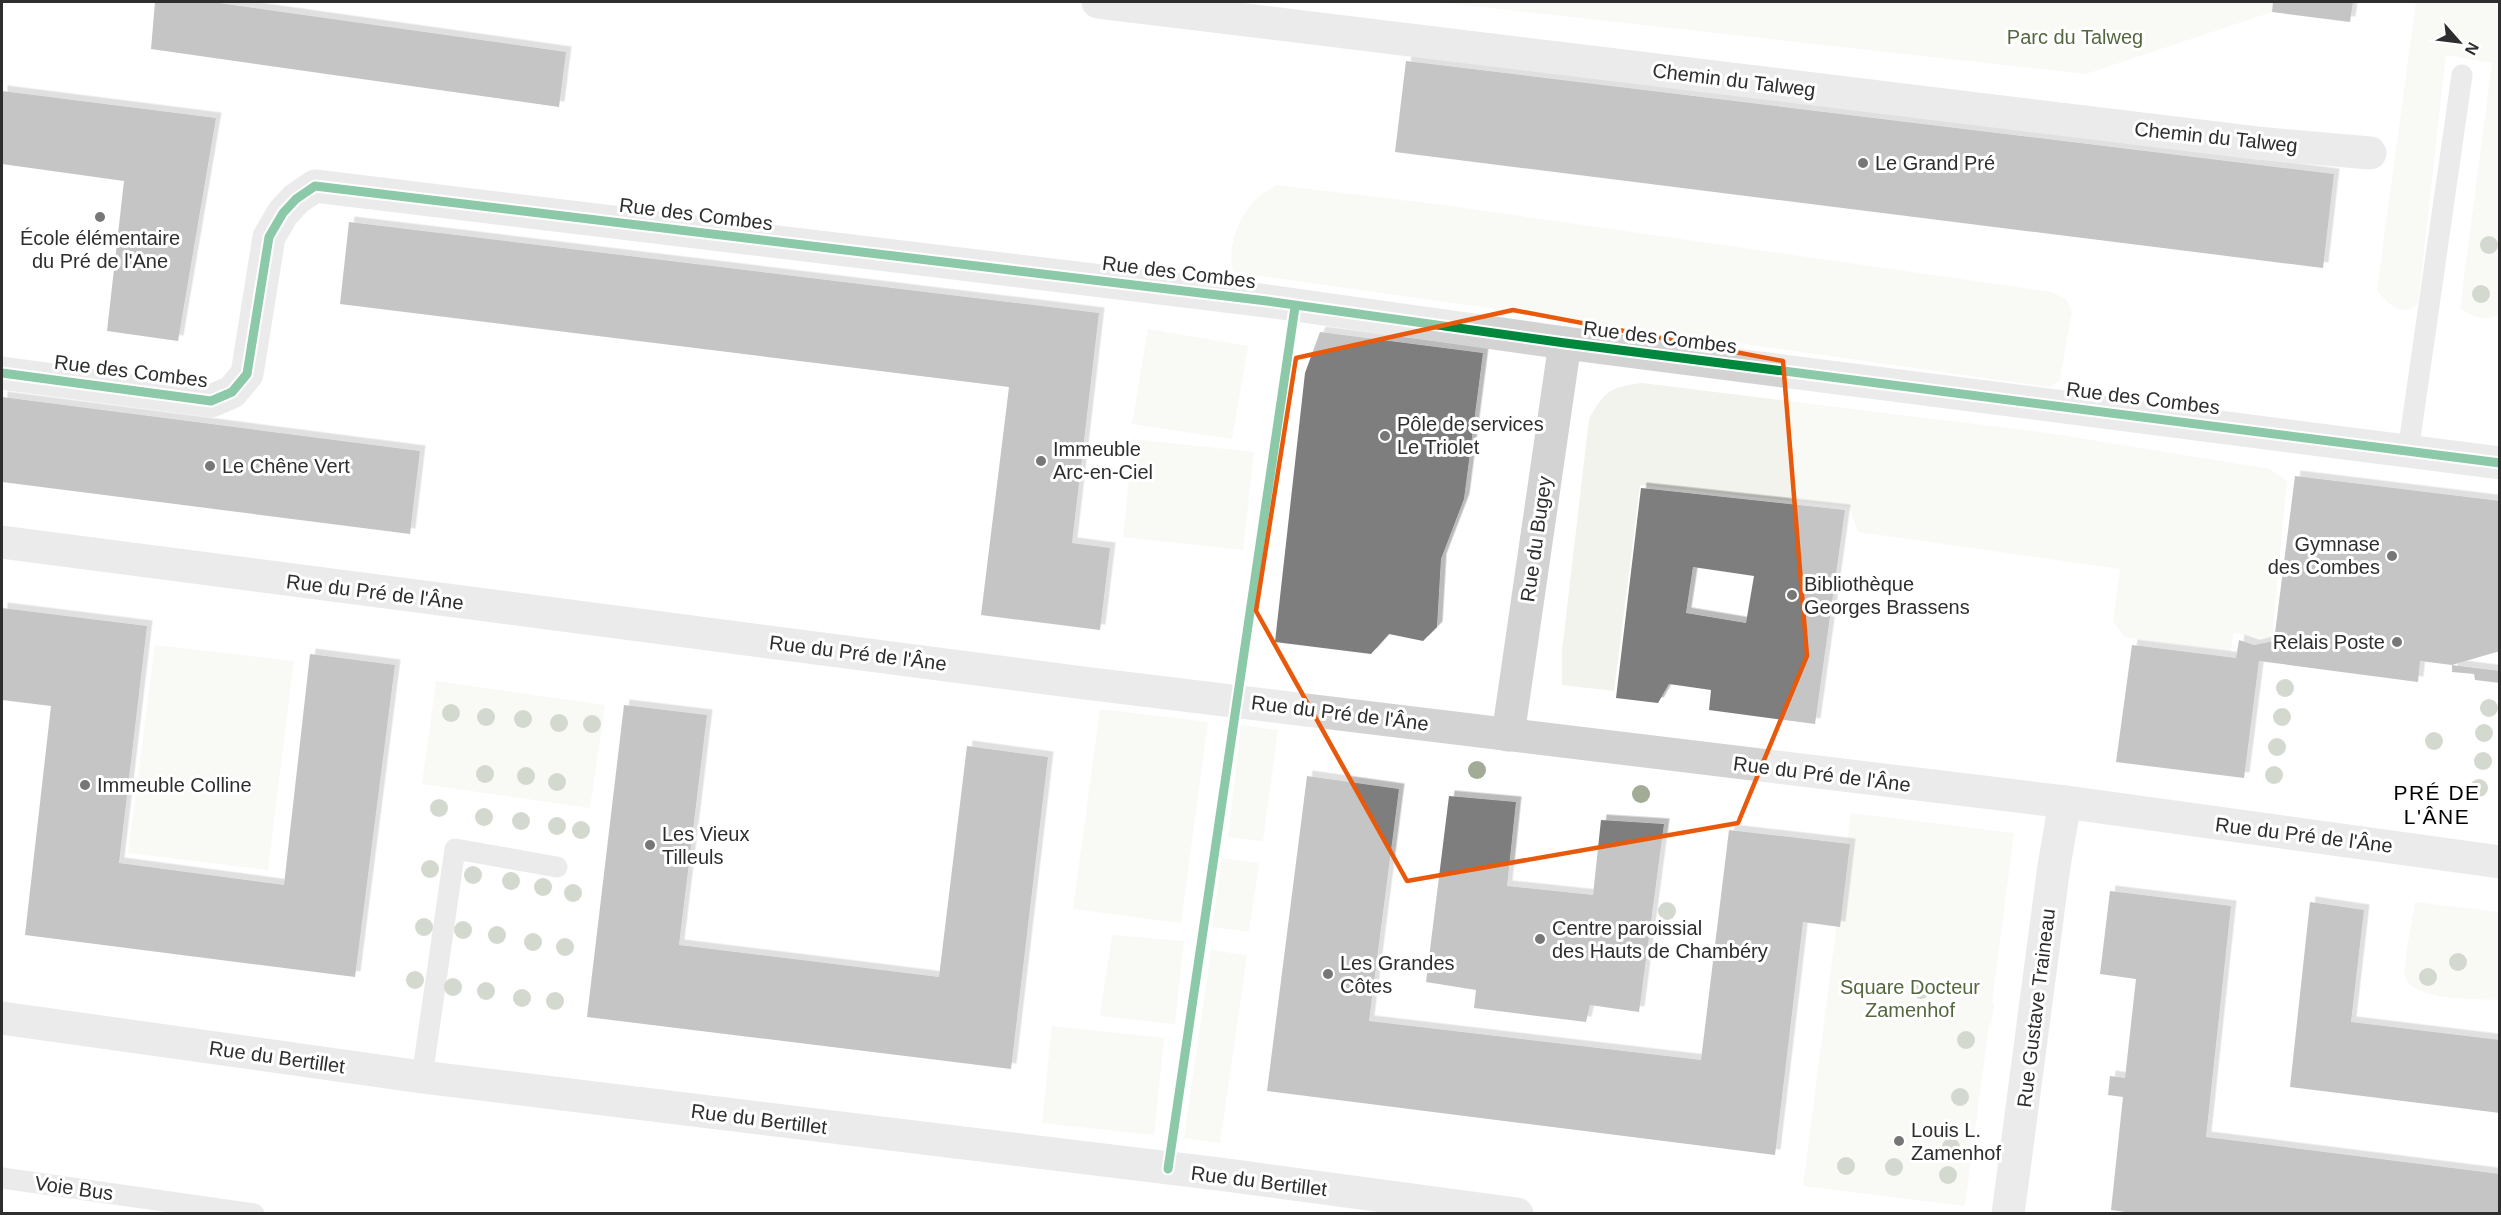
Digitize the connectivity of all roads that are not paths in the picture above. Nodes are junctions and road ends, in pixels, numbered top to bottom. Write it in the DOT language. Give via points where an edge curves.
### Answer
graph roads {
  1 [pos="1098,2"];
  2 [pos="2463,75"];
  3 [pos="2370,153"];
  4 [pos="1565,343"];
  5 [pos="2,373"];
  6 [pos="2408,452"];
  7 [pos="2499,463"];
  8 [pos="2,542"];
  9 [pos="1508,735"];
  10 [pos="2065,802"];
  11 [pos="2499,862"];
  12 [pos="557,867"];
  13 [pos="2,1018"];
  14 [pos="422,1077"];
  15 [pos="2,1178"];
  16 [pos="254,1214"];
  17 [pos="1517,1214"];
  18 [pos="2008,1214"];
  1 -- 3 [label="street, Chemin du Talweg" via="2257,143"];
  2 -- 6 [label="lane"];
  4 -- 5 [label="street, Rue des Combes" via="1267,301 315,186 283,213 269,237 247,374 232,392 211,401"];
  4 -- 6 [label="street, Rue des Combes"];
  4 -- 9 [label="street, Rue du Bugey"];
  6 -- 7 [label="street, Rue des Combes"];
  8 -- 9 [label="street, Rue du Pré de l'Âne"];
  9 -- 10 [label="street, Rue du Pré de l'Âne"];
  10 -- 11 [label="street, Rue du Pré de l'Âne"];
  10 -- 18 [label="street, Rue Gustave Traineau"];
  12 -- 14 [label="lane" via="455,849"];
  13 -- 14 [label="street, Rue du Bertillet"];
  14 -- 17 [label="street, Rue du Bertillet"];
  15 -- 16 [label="lane, Voie Bus"];
}
